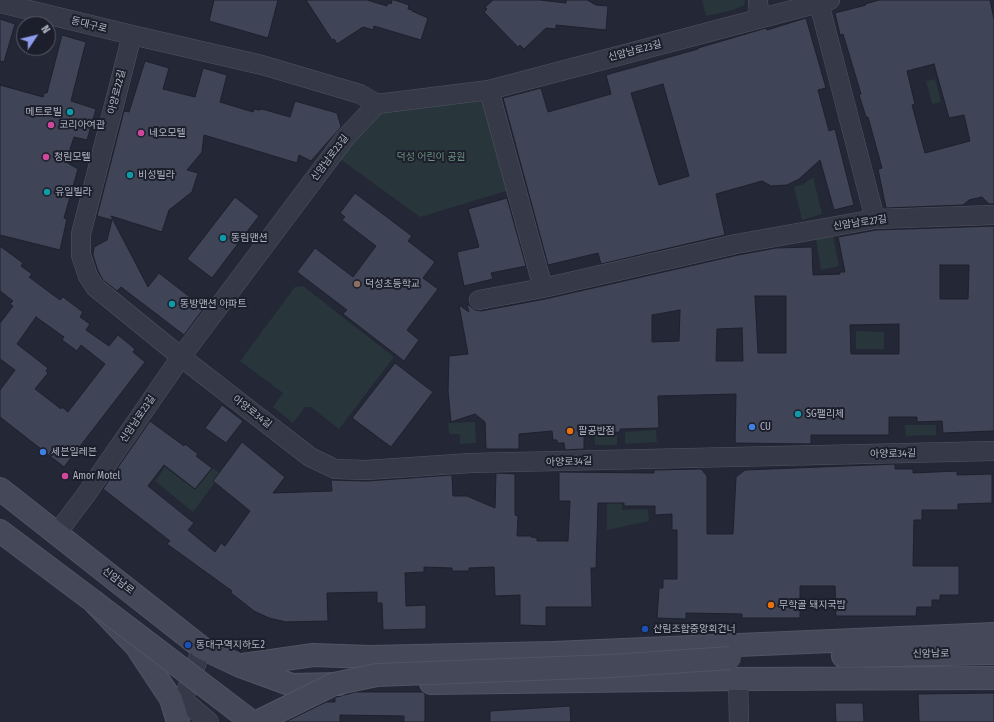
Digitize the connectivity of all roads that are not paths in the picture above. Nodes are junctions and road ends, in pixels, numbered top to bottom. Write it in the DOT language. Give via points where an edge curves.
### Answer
graph roads {
  1 [pos="824,1"];
  2 [pos="0,2"];
  3 [pos="758,9"];
  4 [pos="132,35"];
  5 [pos="489,90"];
  6 [pos="377,104"];
  7 [pos="994,215"];
  8 [pos="874,219"];
  9 [pos="543,288"];
  10 [pos="479,300"];
  11 [pos="181,357"];
  12 [pos="994,451"];
  13 [pos="0,489"];
  14 [pos="0,531"];
  15 [pos="57,533"];
  16 [pos="92,601"];
  17 [pos="994,634"];
  18 [pos="202,648"];
  19 [pos="994,653"];
  20 [pos="240,666"];
  21 [pos="738,678"];
  22 [pos="994,678"];
  23 [pos="178,722"];
  24 [pos="209,722"];
  25 [pos="252,722"];
  26 [pos="257,722"];
  27 [pos="739,722"];
  1 -- 3 [label="street, 신암남로23길"];
  1 -- 8 [label="street, 신암남로23길"];
  2 -- 4 [label="street, 동대구로"];
  3 -- 5 [label="street, 신암남로23길"];
  4 -- 6 [label="street" via="262,65 360,94"];
  4 -- 11 [label="street, 아양로22길" via="81,234 81,255 88,276 95,287"];
  5 -- 6 [label="street, 신암남로23길"];
  5 -- 9 [label="street"];
  6 -- 11 [label="street, 신암남로23길" via="345,138"];
  7 -- 8 [label="street, 신암남로27길"];
  8 -- 9 [label="street, 신암남로27길" via="727,246"];
  9 -- 10 [label="street, 신암남로27길"];
  11 -- 12 [label="street, 아양로34길" via="310,457 335,469 366,470 471,463"];
  11 -- 15 [label="street, 신암남로23길"];
  13 -- 15 [label="main road, 신암남로"];
  14 -- 16 [label="main road"];
  15 -- 18 [label="main road, 신암남로"];
  16 -- 23 [label="main road, bridge" via="136,646 171,699"];
  16 -- 25 [label="main road, bridge"];
  17 -- 20 [label="main road" via="538,653 370,657 313,655"];
  18 -- 20 [label="main road, 신암남로"];
  18 -- 24 [label="street" via="183,700"];
  19 -- 26 [label="main road, 신암남로, bridge" via="730,658 610,666 377,675 334,684"];
  20 -- 21 [label="main road, 신암남로" via="292,684"];
  21 -- 22 [label="main road, 신암남로"];
  21 -- 27 [label="street"];
}
